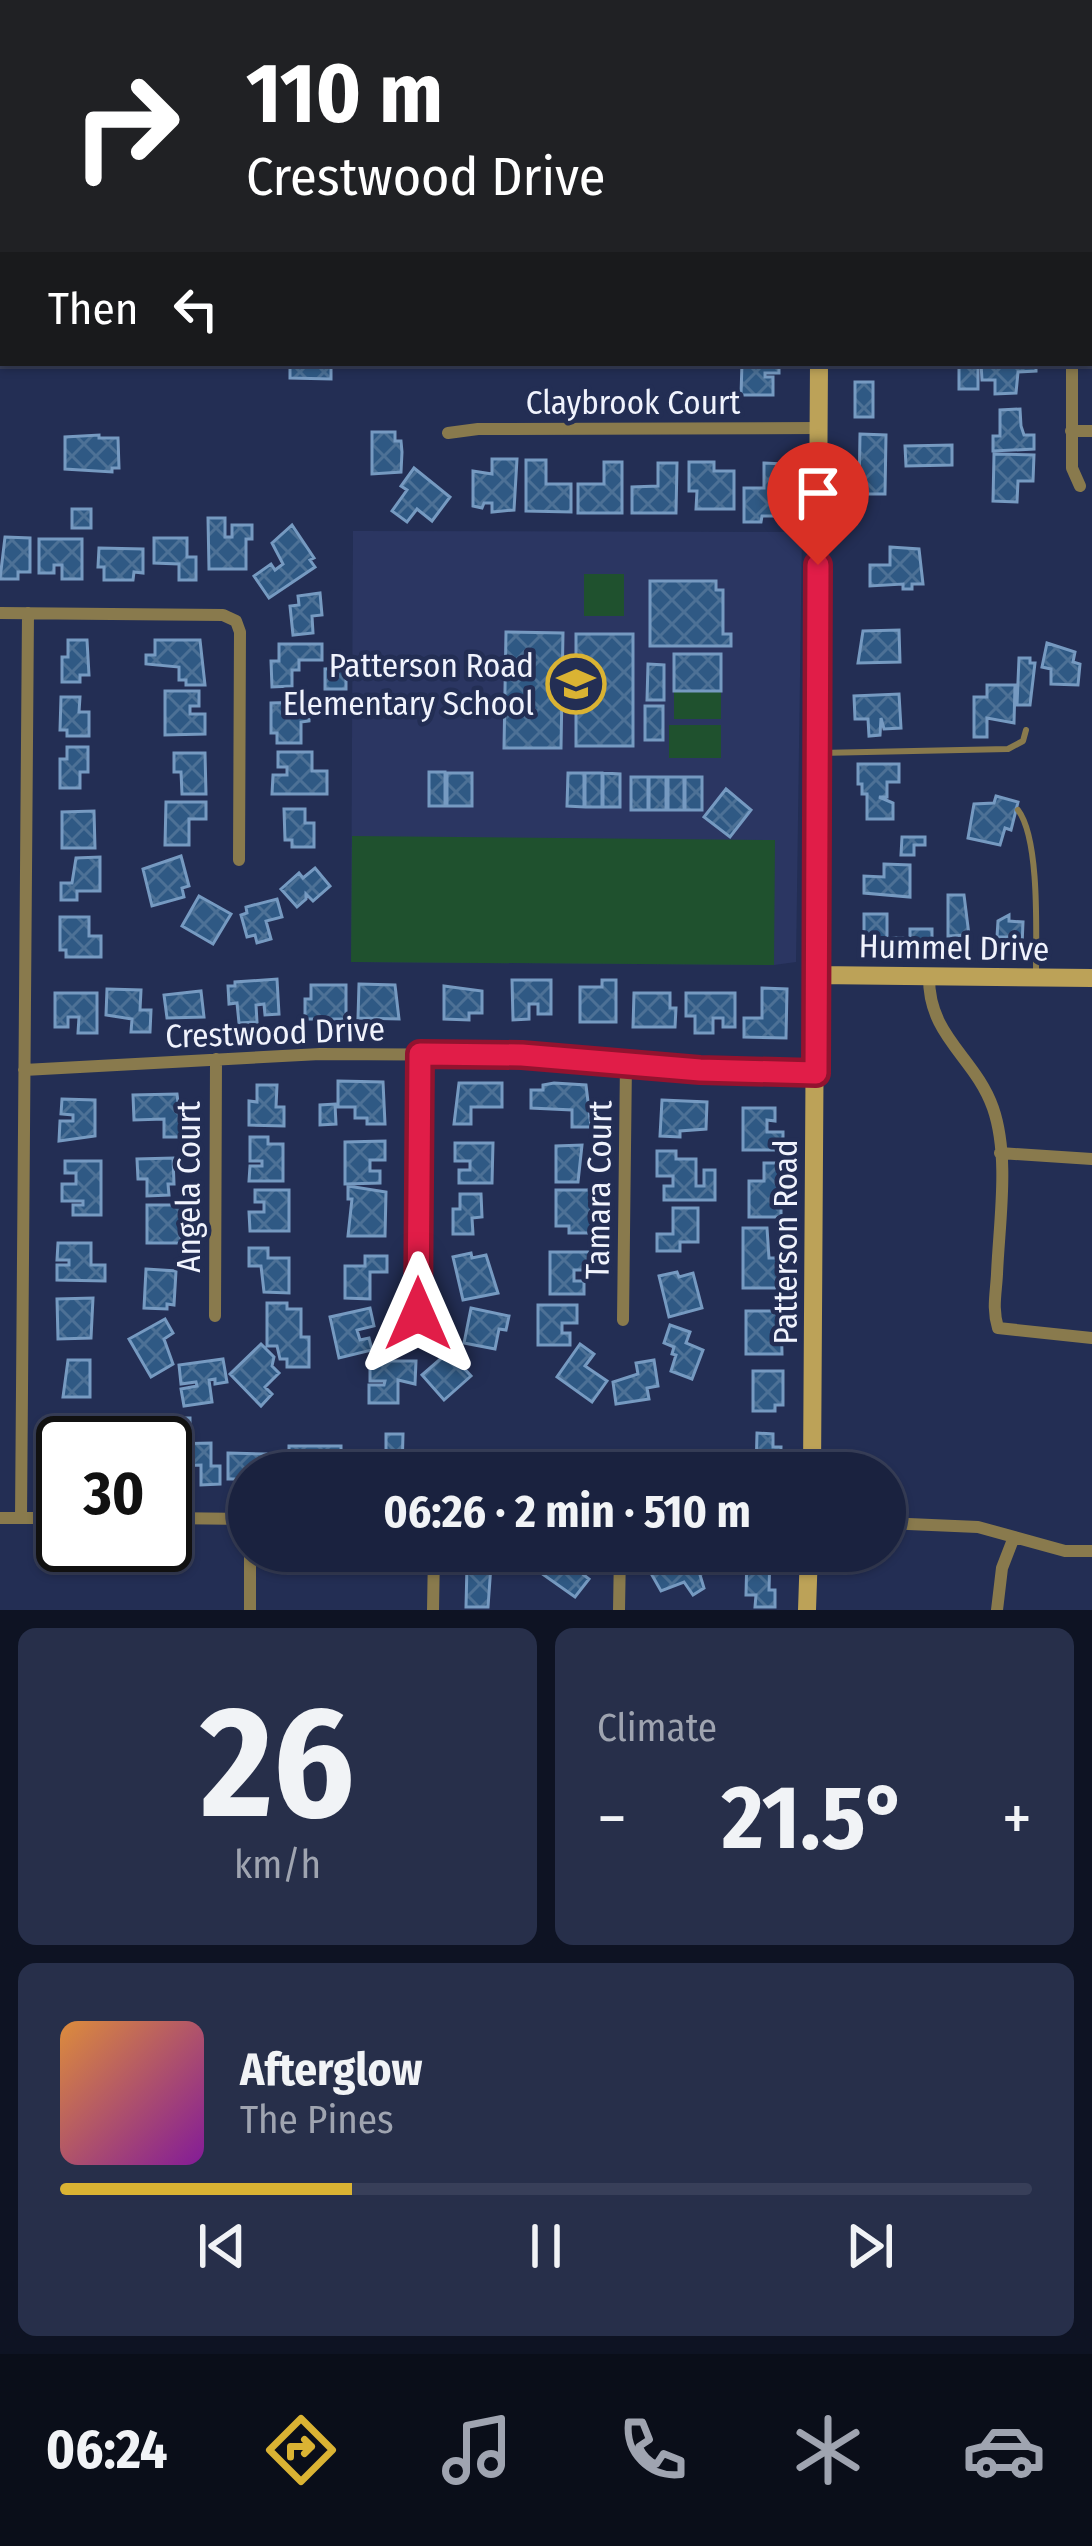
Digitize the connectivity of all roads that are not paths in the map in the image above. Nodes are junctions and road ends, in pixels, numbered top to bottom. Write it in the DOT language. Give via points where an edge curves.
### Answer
graph roads {
  1 [pos="819,366"];
  2 [pos="1072,366"];
  3 [pos="819,428"];
  4 [pos="1071,431"];
  5 [pos="1092,431"];
  6 [pos="448,433"];
  7 [pos="1080,486"];
  8 [pos="0,613"];
  9 [pos="28,613"];
  10 [pos="1026,730"];
  11 [pos="818,753"];
  12 [pos="1018,811"];
  13 [pos="239,860"];
  14 [pos="816,975"];
  15 [pos="929,978"];
  16 [pos="1036,978"];
  17 [pos="1092,978"];
  18 [pos="420,1054"];
  19 [pos="216,1059"];
  20 [pos="626,1062"];
  21 [pos="25,1070"];
  22 [pos="816,1073"];
  23 [pos="1000,1153"];
  24 [pos="1092,1159"];
  25 [pos="418,1314"];
  26 [pos="215,1316"];
  27 [pos="623,1320"];
  28 [pos="1092,1338"];
  29 [pos="812,1452"];
  30 [pos="0,1518"];
  31 [pos="21,1518"];
  32 [pos="36,1518"];
  33 [pos="192,1519"];
  34 [pos="228,1519"];
  35 [pos="906,1524"];
  36 [pos="1014,1537"];
  37 [pos="1092,1551"];
  38 [pos="250,1572"];
  39 [pos="434,1572"];
  40 [pos="620,1572"];
  41 [pos="808,1572"];
  42 [pos="250,1610"];
  43 [pos="434,1610"];
  44 [pos="619,1610"];
  45 [pos="807,1610"];
  46 [pos="997,1610"];
  1 -- 3 [label="street, Patterson Road"];
  2 -- 4 [label="street"];
  3 -- 6 [label="street, Claybrook Court"];
  3 -- 11 [label="street, Patterson Road"];
  4 -- 5 [label="street"];
  4 -- 7 [label="street"];
  8 -- 9 [label="street"];
  9 -- 13 [label="street" via="236,620"];
  9 -- 21 [label="street"];
  10 -- 11 [label="lane" via="1008,749"];
  11 -- 14 [label="street, Patterson Road"];
  12 -- 16 [label="lane" via="1035,886"];
  14 -- 15 [label="street, Hummel Drive"];
  14 -- 22 [label="street, Patterson Road"];
  15 -- 16 [label="street, Hummel Drive"];
  15 -- 23 [label="street" via="943,1033 993,1108"];
  16 -- 17 [label="street, Hummel Drive"];
  18 -- 19 [label="street, Crestwood Drive"];
  18 -- 20 [label="street, Crestwood Drive"];
  18 -- 25 [label="street"];
  19 -- 21 [label="street, Crestwood Drive"];
  19 -- 26 [label="street, Angela Court"];
  20 -- 22 [label="street, Crestwood Drive"];
  20 -- 27 [label="street, Tamara Court"];
  21 -- 31 [label="street"];
  22 -- 29 [label="street, Patterson Road"];
  23 -- 24 [label="street"];
  23 -- 28 [label="street" via="992,1309 998,1328"];
  30 -- 31 [label="street"];
  31 -- 32 [label="street"];
  33 -- 34 [label="street"];
  35 -- 36 [label="street"];
  36 -- 37 [label="street"];
  36 -- 46 [label="street"];
  38 -- 42 [label="street"];
  39 -- 43 [label="street"];
  40 -- 44 [label="street"];
  41 -- 45 [label="street"];
}
